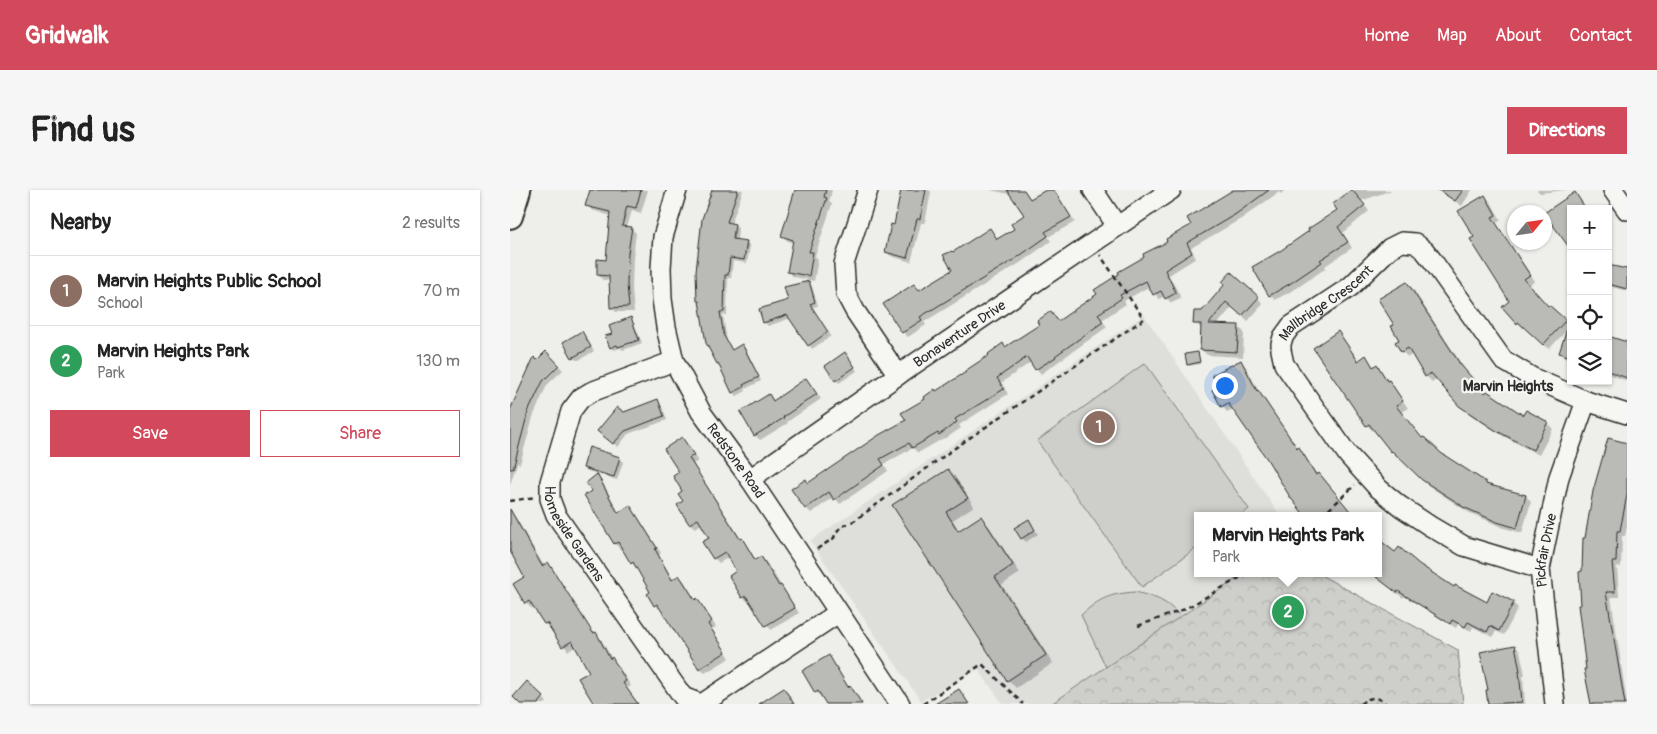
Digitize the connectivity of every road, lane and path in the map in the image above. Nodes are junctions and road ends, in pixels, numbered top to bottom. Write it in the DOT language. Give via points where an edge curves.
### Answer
graph roads {
  1 [pos="518,190"];
  2 [pos="676,190"];
  3 [pos="868,190"];
  4 [pos="1093,190"];
  5 [pos="1172,190"];
  6 [pos="1613,190"];
  7 [pos="1627,210"];
  8 [pos="510,216"];
  9 [pos="1117,226"];
  10 [pos="1093,243"];
  11 [pos="674,361"];
  12 [pos="898,375"];
  13 [pos="1586,400"];
  14 [pos="1627,414"];
  15 [pos="1365,475"];
  16 [pos="750,480"];
  17 [pos="550,499"];
  18 [pos="510,501"];
  19 [pos="1326,512"];
  20 [pos="817,549"];
  21 [pos="1540,569"];
  22 [pos="1241,577"];
  23 [pos="838,613"];
  24 [pos="1138,626"];
  25 [pos="702,704"];
  26 [pos="900,704"];
  27 [pos="923,704"];
  28 [pos="1023,704"];
  29 [pos="1360,704"];
  30 [pos="1386,704"];
  31 [pos="1555,704"];
  1 -- 8 [label="main road"];
  2 -- 11 [label="street, Redstone Road" via="663,237 660,268 666,327"];
  3 -- 12 [label="street" via="844,264 846,294"];
  4 -- 9 [label="street"];
  5 -- 9 [label="street, Bonaventure Drive"];
  6 -- 7 [label="street"];
  9 -- 10 [label="street, Bonaventure Drive"];
  10 -- 12 [label="street, Bonaventure Drive"];
  10 -- 20 [label="path" via="1144,319 841,527 834,538"];
  11 -- 16 [label="street, Redstone Road" via="701,412"];
  11 -- 17 [label="street, Homeside Gardens" via="581,398 571,411 550,482"];
  12 -- 16 [label="street, Bonaventure Drive"];
  13 -- 14 [label="street, Mallbridge Crescent"];
  13 -- 15 [label="street, Mallbridge Crescent" via="1533,378 1503,360 1425,251 1415,244 1402,242 1390,248 1350,286 1291,326 1283,337 1284,364"];
  13 -- 21 [label="street, Pickfair Drive" via="1558,477"];
  15 -- 19 [label="path"];
  15 -- 21 [label="street, Mallbridge Crescent" via="1400,506 1464,546"];
  16 -- 23 [label="street, Redstone Road"];
  17 -- 18 [label="path" via="539,496"];
  17 -- 25 [label="street, Homeside Gardens" via="556,515 683,697"];
  21 -- 31 [label="street, Pickfair Drive"];
  22 -- 24 [label="path" via="1185,609"];
  23 -- 25 [label="street, Homeside Gardens"];
  23 -- 26 [label="street, Redstone Road"];
  27 -- 28 [label="path" via="982,664"];
  29 -- 30 [label="path" via="1366,699 1378,698"];
}
